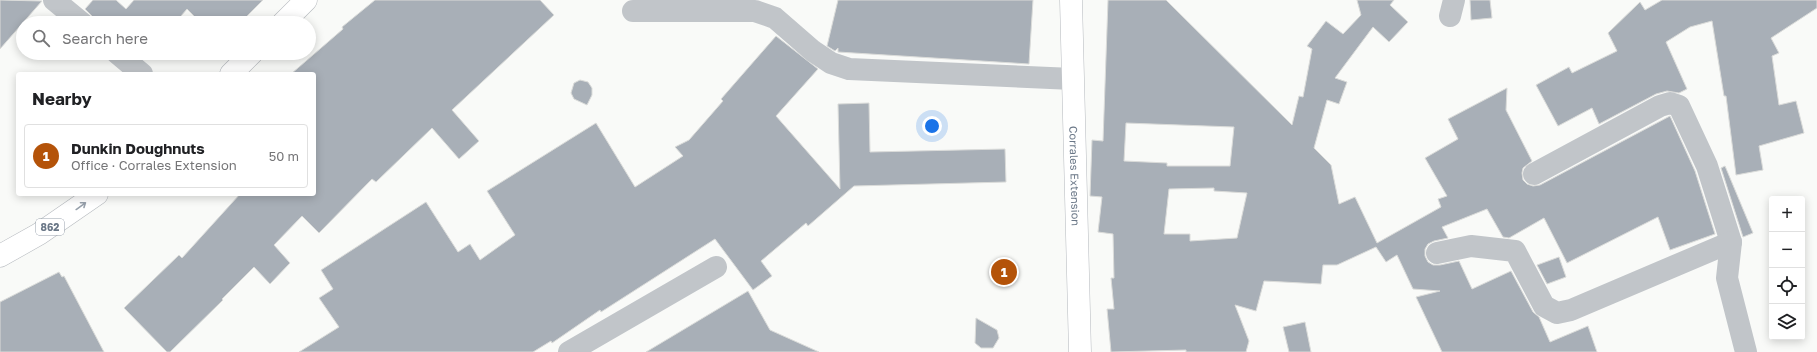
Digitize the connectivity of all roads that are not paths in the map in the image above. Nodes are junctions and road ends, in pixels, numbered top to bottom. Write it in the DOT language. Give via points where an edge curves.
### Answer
graph roads {
  1 [pos="54,0"];
  2 [pos="306,0"];
  3 [pos="1071,0"];
  4 [pos="633,11"];
  5 [pos="73,16"];
  6 [pos="290,16"];
  7 [pos="125,60"];
  8 [pos="245,60"];
  9 [pos="140,72"];
  10 [pos="233,72"];
  11 [pos="1073,79"];
  12 [pos="1534,174"];
  13 [pos="94,196"];
  14 [pos="1731,242"];
  15 [pos="1437,253"];
  16 [pos="0,256"];
  17 [pos="716,268"];
  18 [pos="569,352"];
  19 [pos="1080,352"];
  20 [pos="1746,352"];
  1 -- 5 [label="lane"];
  2 -- 6 [label="main road"];
  3 -- 11 [label="main road, Corrales Extension"];
  4 -- 11 [label="lane" via="755,11 775,18 813,51 831,63 849,69"];
  7 -- 9 [label="lane"];
  8 -- 10 [label="main road"];
  11 -- 19 [label="main road, Corrales Extension"];
  12 -- 14 [label="lane" via="1660,106 1670,103 1679,106 1707,166"];
  16 -- 13 [label="main road, 862, one-way" via="39,234"];
  14 -- 15 [label="lane" via="1571,310 1557,313 1544,306 1516,251 1471,246"];
  14 -- 20 [label="lane" via="1727,278"];
  17 -- 18 [label="lane"];
}
